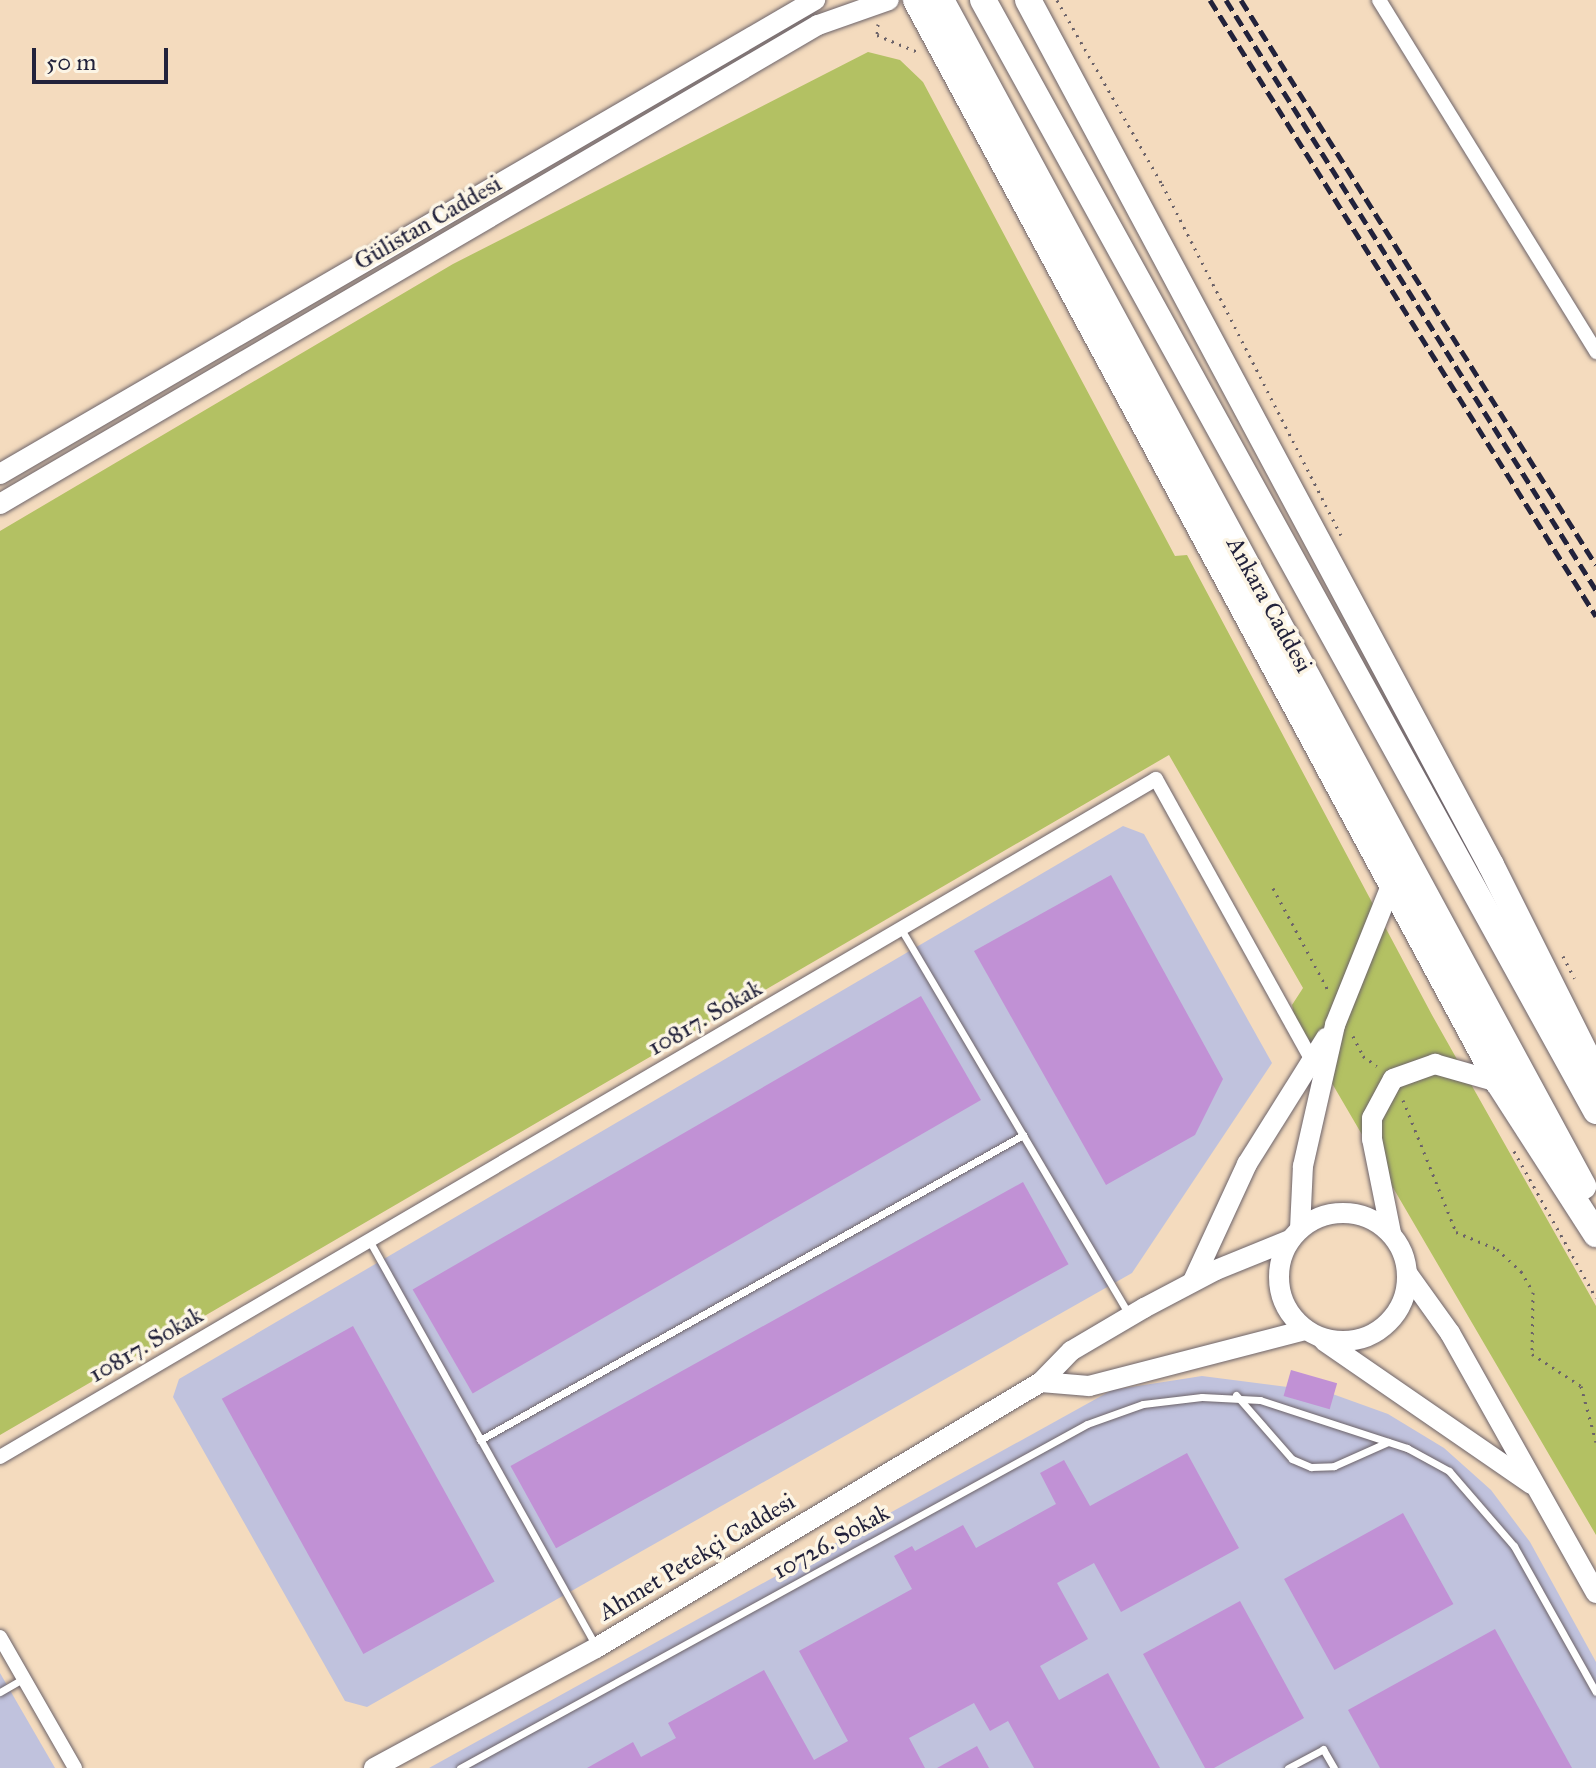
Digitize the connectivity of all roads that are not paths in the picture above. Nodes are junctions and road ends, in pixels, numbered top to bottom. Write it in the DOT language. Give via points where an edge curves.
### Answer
graph roads {
  1 [pos="815,0"];
  2 [pos="889,0"];
  3 [pos="916,0"];
  4 [pos="941,0"];
  5 [pos="983,0"];
  6 [pos="1028,0"];
  7 [pos="1379,0"];
  8 [pos="1596,352"];
  9 [pos="0,474"];
  10 [pos="0,504"];
  11 [pos="1392,883"];
  12 [pos="901,929"];
  13 [pos="1338,1019"];
  14 [pos="1312,1060"];
  15 [pos="1596,1075"];
  16 [pos="1498,1082"];
  17 [pos="1596,1111"];
  18 [pos="1023,1135"];
  19 [pos="1596,1210"];
  20 [pos="1391,1233"];
  21 [pos="1596,1234"];
  22 [pos="1295,1235"];
  23 [pos="369,1240"];
  24 [pos="1407,1273"];
  25 [pos="1193,1281"];
  26 [pos="1130,1317"];
  27 [pos="1313,1334"];
  28 [pos="1041,1382"];
  29 [pos="1236,1395"];
  30 [pos="480,1440"];
  31 [pos="1388,1442"];
  32 [pos="0,1457"];
  33 [pos="1535,1486"];
  34 [pos="1596,1593"];
  35 [pos="0,1637"];
  36 [pos="596,1648"];
  37 [pos="24,1678"];
  38 [pos="0,1692"];
  39 [pos="1596,1692"];
  40 [pos="75,1768"];
  41 [pos="374,1768"];
  42 [pos="460,1768"];
  43 [pos="1288,1768"];
  44 [pos="1334,1768"];
  1 -- 9 [label="street, Gülistan Caddesi"];
  2 -- 10 [label="street, Gülistan Caddesi" via="818,25"];
  3 -- 11 [label="highway"];
  4 -- 19 [label="highway, Ankara Caddesi"];
  5 -- 17 [label="highway, Ankara Caddesi"];
  6 -- 15 [label="highway" via="1491,865"];
  7 -- 8 [label="street"];
  11 -- 13 [label="street"];
  11 -- 16 [label="highway"];
  12 -- 14 [label="street, 10817. Sokak" via="1156,779"];
  12 -- 18 [label="lane"];
  12 -- 23 [label="street, 10817. Sokak"];
  13 -- 14 [label="street"];
  13 -- 22 [label="street" via="1303,1166"];
  14 -- 25 [label="street" via="1247,1164"];
  16 -- 20 [label="street" via="1435,1064 1393,1079 1372,1118"];
  16 -- 21 [label="highway"];
  18 -- 26 [label="lane"];
  18 -- 30 [label="lane"];
  20 -- 22 [label="street" via="1367,1217 1339,1213"];
  20 -- 24 [label="street"];
  22 -- 25 [label="street, Ahmet Petekçi Caddesi"];
  22 -- 27 [label="street" via="1279,1282 1287,1309"];
  23 -- 30 [label="lane"];
  23 -- 32 [label="street, 10817. Sokak"];
  24 -- 27 [label="street" via="1403,1301 1387,1325 1362,1339"];
  24 -- 33 [label="street" via="1450,1333"];
  25 -- 26 [label="street, Ahmet Petekçi Caddesi"];
  26 -- 28 [label="street, Ahmet Petekçi Caddesi" via="1071,1351"];
  27 -- 28 [label="street" via="1089,1386"];
  27 -- 33 [label="street"];
  28 -- 36 [label="street, Ahmet Petekçi Caddesi"];
  29 -- 31 [label="lane"];
  29 -- 31 [label="lane" via="1292,1459 1311,1467 1334,1466"];
  29 -- 42 [label="lane, 10726. Sokak" via="1171,1399 1087,1424"];
  30 -- 36 [label="lane"];
  31 -- 39 [label="lane" via="1449,1471 1494,1517"];
  33 -- 34 [label="street"];
  35 -- 37 [label="street"];
  36 -- 41 [label="street, Ahmet Petekçi Caddesi"];
  37 -- 38 [label="lane"];
  37 -- 40 [label="street"];
  43 -- 44 [label="lane" via="1323,1749"];
}
